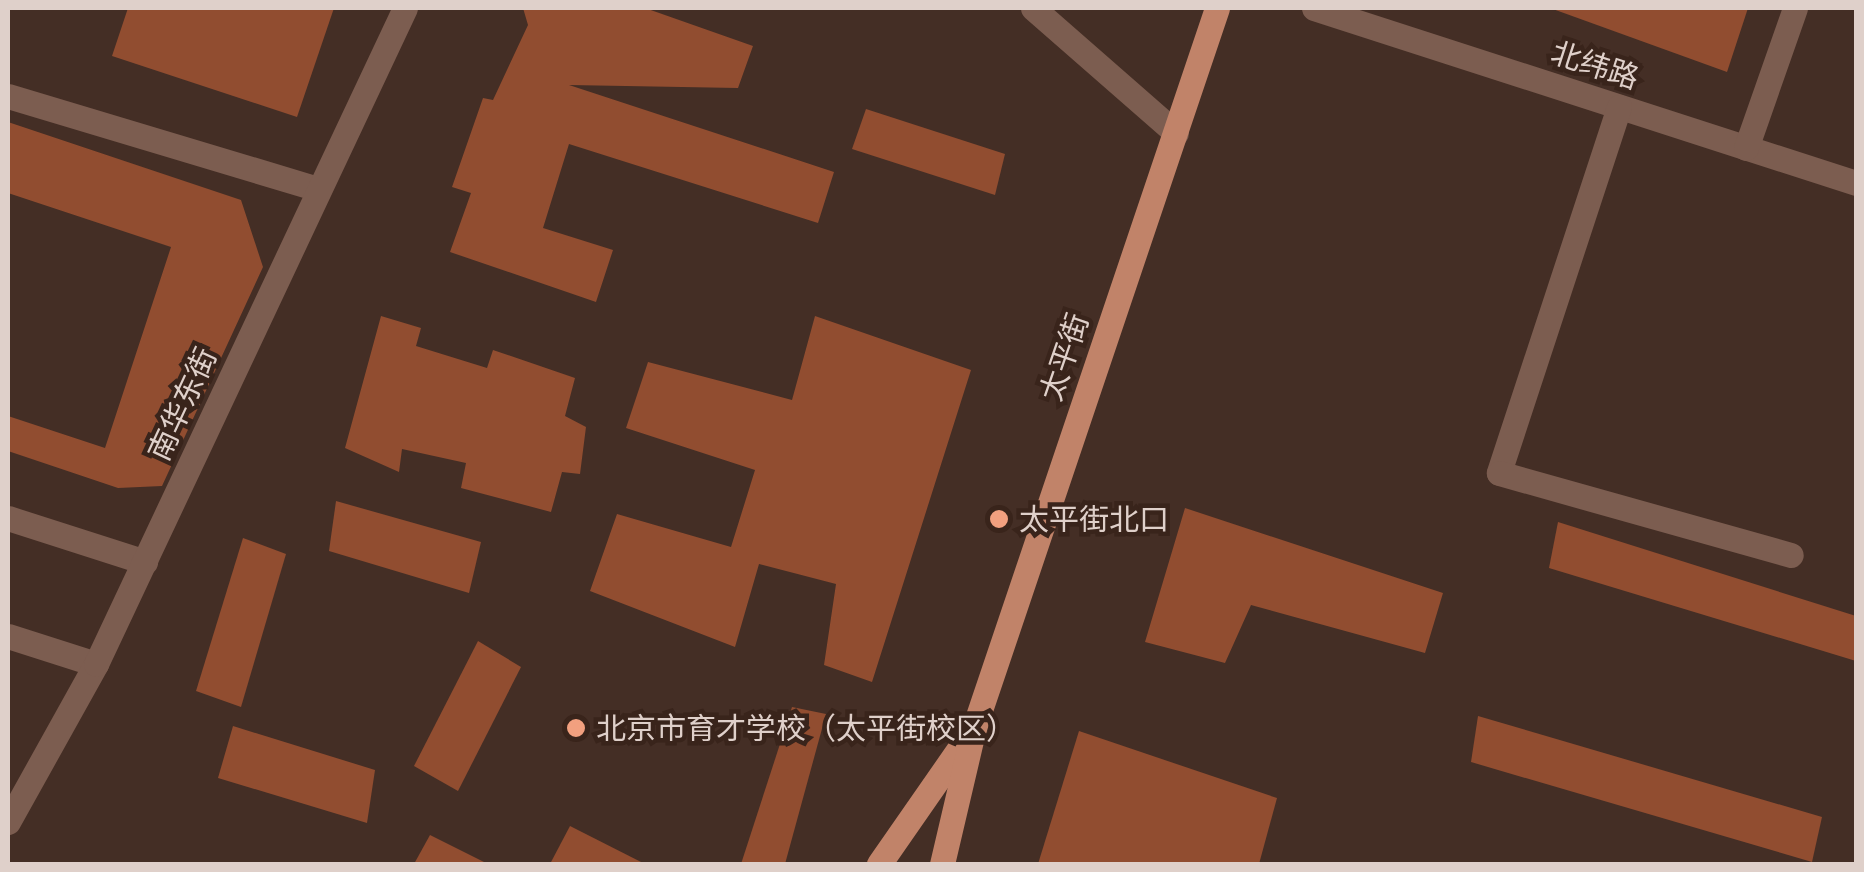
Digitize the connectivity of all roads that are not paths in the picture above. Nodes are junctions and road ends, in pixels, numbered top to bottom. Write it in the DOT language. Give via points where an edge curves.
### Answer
graph roads {
  1 [pos="404,8"];
  2 [pos="1033,8"];
  3 [pos="1217,8"];
  4 [pos="1314,8"];
  5 [pos="1795,8"];
  6 [pos="8,96"];
  7 [pos="1619,107"];
  8 [pos="1176,133"];
  9 [pos="1746,148"];
  10 [pos="1856,183"];
  11 [pos="318,189"];
  12 [pos="8,518"];
  13 [pos="1791,555"];
  14 [pos="145,562"];
  15 [pos="8,636"];
  16 [pos="96,664"];
  17 [pos="974,728"];
  18 [pos="8,822"];
  19 [pos="879,864"];
  20 [pos="942,864"];
  1 -- 11 [label="street, 南华东街"];
  2 -- 8 [label="street"];
  3 -- 8 [label="main road, 太平街"];
  4 -- 7 [label="street, 北纬路"];
  5 -- 9 [label="street"];
  6 -- 11 [label="street"];
  7 -- 9 [label="street, 北纬路"];
  7 -- 13 [label="street" via="1499,473"];
  8 -- 17 [label="main road, 太平街"];
  9 -- 10 [label="street, 北纬路"];
  11 -- 14 [label="street, 南华东街"];
  12 -- 14 [label="street"];
  14 -- 16 [label="street, 南华东街"];
  15 -- 16 [label="street"];
  16 -- 18 [label="street, 南华东街"];
  17 -- 19 [label="main road, 太平街"];
  17 -- 20 [label="main road, 太平街"];
}
